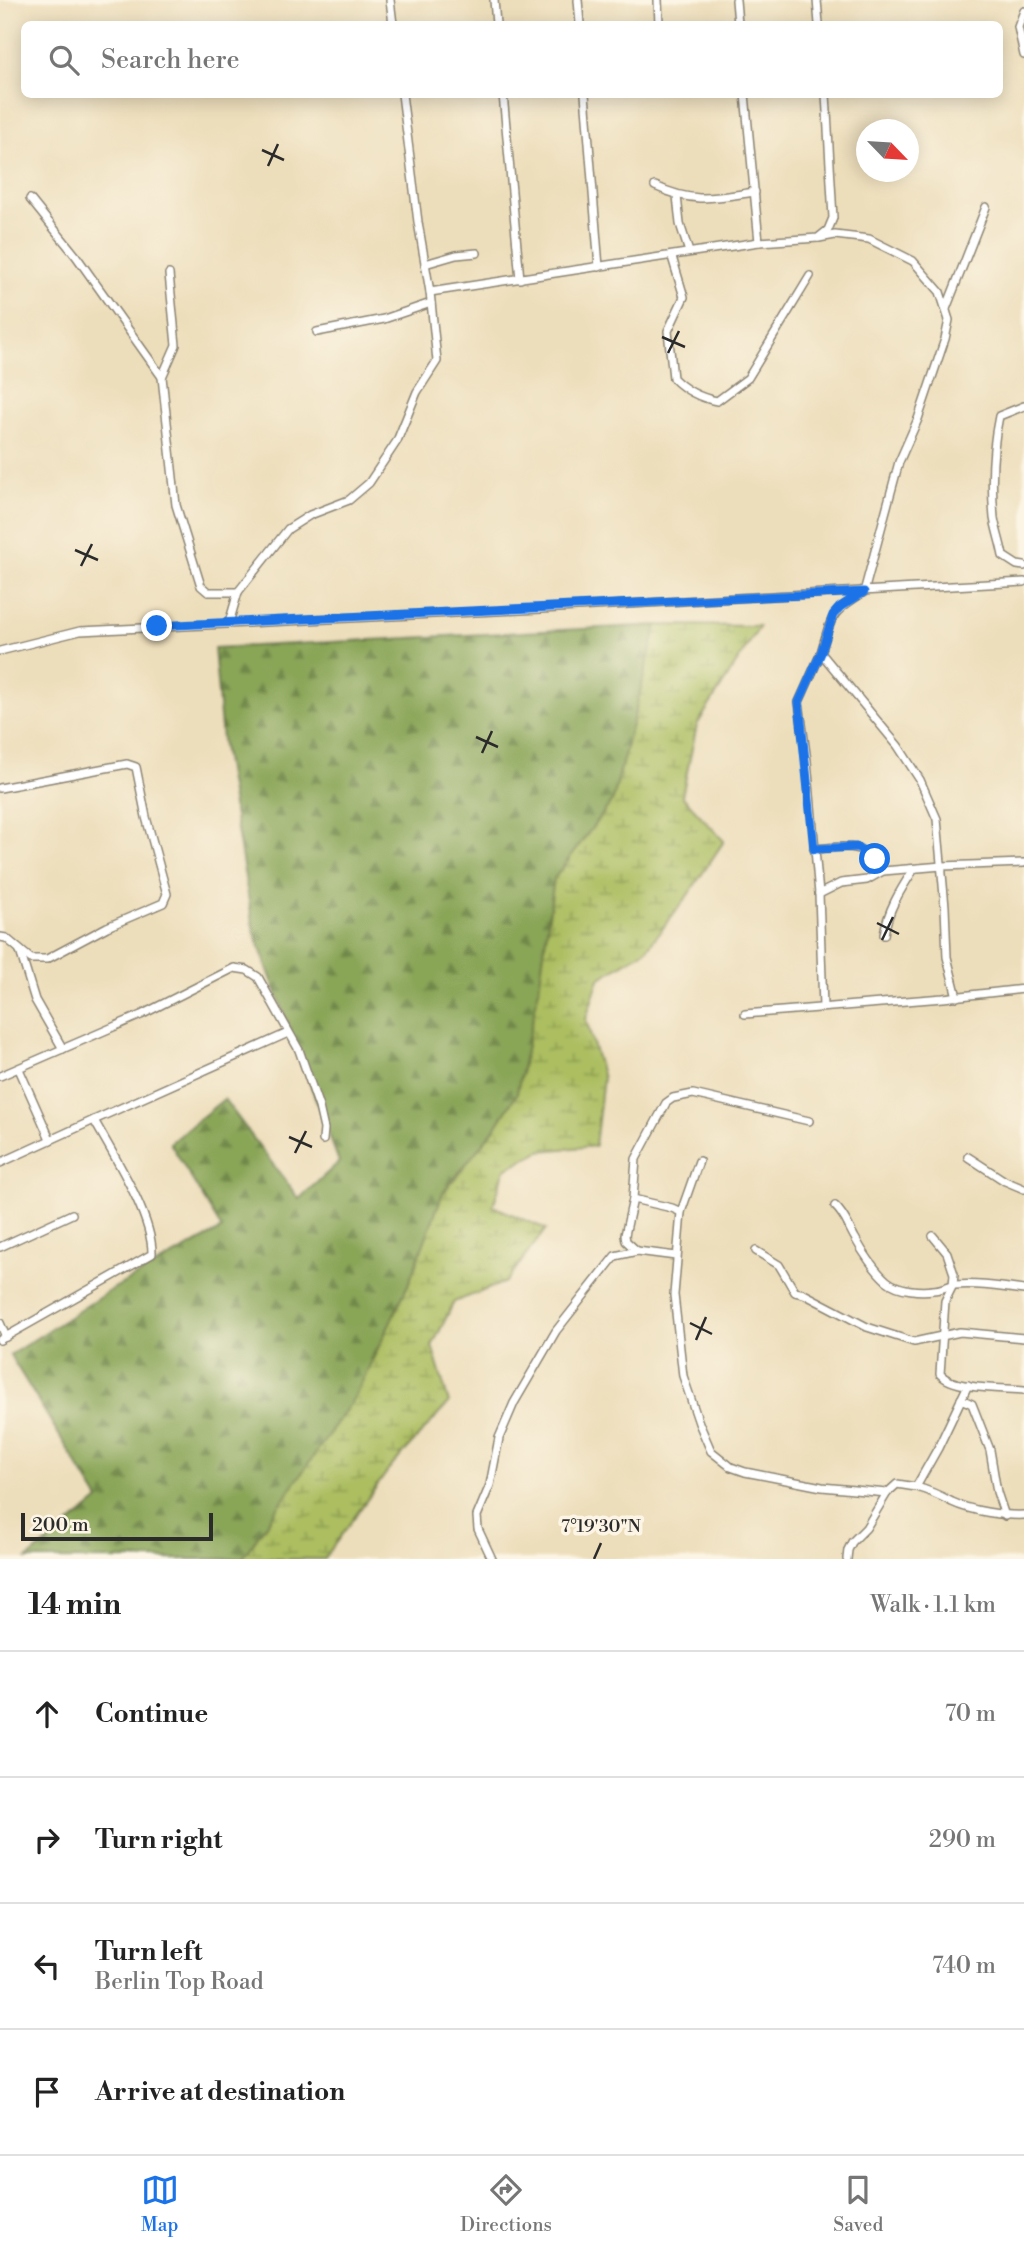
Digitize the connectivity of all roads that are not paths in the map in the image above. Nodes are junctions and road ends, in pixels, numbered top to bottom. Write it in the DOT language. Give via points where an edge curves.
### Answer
graph roads {
  1 [pos="390,0"];
  2 [pos="494,0"];
  3 [pos="578,0"];
  4 [pos="658,0"];
  5 [pos="736,0"];
  6 [pos="817,0"];
  7 [pos="1024,11"];
  8 [pos="393,21"];
  9 [pos="496,21"];
  10 [pos="580,21"];
  11 [pos="659,21"];
  12 [pos="738,21"];
  13 [pos="819,21"];
  14 [pos="1024,55"];
  15 [pos="403,98"];
  16 [pos="503,98"];
  17 [pos="585,98"];
  18 [pos="745,98"];
  19 [pos="826,98"];
  20 [pos="655,186"];
  21 [pos="755,192"];
  22 [pos="677,197"];
  23 [pos="30,199"];
  24 [pos="986,207"];
  25 [pos="818,238"];
  26 [pos="760,242"];
  27 [pos="477,253"];
  28 [pos="689,253"];
  29 [pos="672,257"];
  30 [pos="425,264"];
  31 [pos="599,267"];
  32 [pos="169,274"];
  33 [pos="810,276"];
  34 [pos="520,279"];
  35 [pos="430,292"];
  36 [pos="431,303"];
  37 [pos="946,309"];
  38 [pos="317,332"];
  39 [pos="162,377"];
  40 [pos="1024,406"];
  41 [pos="1024,566"];
  42 [pos="1024,582"];
  43 [pos="238,592"];
  44 [pos="864,592"];
  45 [pos="229,623"];
  46 [pos="0,651"];
  47 [pos="821,653"];
  48 [pos="0,788"];
  49 [pos="814,849"];
  50 [pos="1024,863"];
  51 [pos="942,866"];
  52 [pos="914,869"];
  53 [pos="883,871"];
  54 [pos="819,894"];
  55 [pos="884,935"];
  56 [pos="0,937"];
  57 [pos="19,951"];
  58 [pos="1024,989"];
  59 [pos="957,997"];
  60 [pos="823,1007"];
  61 [pos="745,1014"];
  62 [pos="288,1033"];
  63 [pos="63,1049"];
  64 [pos="19,1069"];
  65 [pos="0,1076"];
  66 [pos="94,1120"];
  67 [pos="809,1121"];
  68 [pos="50,1139"];
  69 [pos="323,1140"];
  70 [pos="968,1157"];
  71 [pos="699,1161"];
  72 [pos="0,1163"];
  73 [pos="1024,1189"];
  74 [pos="633,1199"];
  75 [pos="835,1206"];
  76 [pos="681,1212"];
  77 [pos="72,1214"];
  78 [pos="933,1236"];
  79 [pos="0,1247"];
  80 [pos="637,1251"];
  81 [pos="756,1251"];
  82 [pos="676,1256"];
  83 [pos="953,1286"];
  84 [pos="1024,1290"];
  85 [pos="0,1323"];
  86 [pos="943,1335"];
  87 [pos="3,1338"];
  88 [pos="1024,1338"];
  89 [pos="968,1385"];
  90 [pos="1024,1391"];
  91 [pos="961,1399"];
  92 [pos="916,1487"];
  93 [pos="887,1493"];
  94 [pos="1024,1515"];
  95 [pos="1005,1516"];
  96 [pos="492,1559"];
  97 [pos="847,1559"];
  1 -- 8 [label="street"];
  2 -- 9 [label="street"];
  3 -- 10 [label="street"];
  4 -- 11 [label="street"];
  5 -- 12 [label="street"];
  6 -- 13 [label="street"];
  7 -- 14 [label="street" via="1018,27"];
  15 -- 30 [label="street"];
  16 -- 34 [label="street"];
  17 -- 31 [label="street"];
  18 -- 21 [label="street"];
  19 -- 25 [label="street" via="833,218"];
  20 -- 22 [label="street"];
  21 -- 22 [label="street" via="708,199"];
  21 -- 26 [label="street"];
  22 -- 28 [label="street"];
  23 -- 39 [label="street"];
  24 -- 37 [label="street"];
  25 -- 26 [label="street"];
  25 -- 37 [label="street" via="869,239 902,255 940,292"];
  26 -- 28 [label="street"];
  27 -- 30 [label="street"];
  28 -- 29 [label="street"];
  29 -- 31 [label="street"];
  29 -- 33 [label="street" via="684,296 668,331 673,378 713,401 748,378"];
  30 -- 35 [label="street"];
  31 -- 34 [label="street"];
  32 -- 39 [label="street" via="176,345"];
  34 -- 35 [label="street"];
  35 -- 36 [label="street"];
  36 -- 38 [label="street" via="384,319"];
  36 -- 43 [label="street" via="437,360 416,392 384,463 349,500 288,529"];
  37 -- 44 [label="street" via="945,339 900,462"];
  39 -- 43 [label="street" via="176,505 199,582 208,592"];
  40 -- 41 [label="street" via="999,416 992,477 1003,556"];
  42 -- 44 [label="street"];
  43 -- 45 [label="street"];
  44 -- 45 [label="street"];
  44 -- 47 [label="street" via="833,615"];
  45 -- 46 [label="street" via="80,631"];
  47 -- 49 [label="street" via="799,702"];
  47 -- 51 [label="street" via="898,746 920,780 937,819"];
  48 -- 57 [label="street" via="127,764 136,767 167,894 163,903 47,959 36,960"];
  49 -- 53 [label="street" via="857,847"];
  49 -- 54 [label="street"];
  50 -- 51 [label="street"];
  51 -- 52 [label="street"];
  51 -- 59 [label="street" via="947,957"];
  52 -- 53 [label="street"];
  52 -- 55 [label="street" via="900,890"];
  53 -- 54 [label="street"];
  54 -- 60 [label="street"];
  56 -- 57 [label="street"];
  57 -- 63 [label="street" via="35,1000"];
  58 -- 59 [label="street"];
  59 -- 60 [label="street"];
  60 -- 61 [label="street"];
  62 -- 63 [label="street" via="258,977 234,968"];
  62 -- 66 [label="street"];
  62 -- 69 [label="street" via="299,1050 319,1107"];
  63 -- 64 [label="street"];
  64 -- 65 [label="street"];
  64 -- 68 [label="street"];
  66 -- 68 [label="street"];
  66 -- 87 [label="street" via="129,1183 146,1224 152,1254"];
  67 -- 74 [label="street" via="693,1094 673,1098 636,1159"];
  68 -- 72 [label="street"];
  70 -- 73 [label="street"];
  71 -- 76 [label="street"];
  74 -- 76 [label="street"];
  74 -- 80 [label="street" via="625,1235"];
  75 -- 83 [label="street" via="886,1281 913,1290"];
  76 -- 82 [label="street"];
  77 -- 79 [label="street"];
  78 -- 83 [label="street" via="953,1267"];
  80 -- 82 [label="street"];
  80 -- 96 [label="street" via="615,1256 604,1267 556,1331 514,1403 499,1438 491,1485 477,1516"];
  81 -- 86 [label="street" via="779,1265 795,1292 867,1327 914,1342"];
  82 -- 93 [label="street" via="674,1295 683,1376 711,1451 745,1472 822,1487"];
  83 -- 84 [label="street"];
  83 -- 86 [label="street" via="945,1301"];
  85 -- 87 [label="street"];
  86 -- 88 [label="street" via="960,1332"];
  86 -- 89 [label="street" via="940,1374 949,1382"];
  89 -- 90 [label="street"];
  89 -- 91 [label="street"];
  91 -- 92 [label="street"];
  91 -- 95 [label="street" via="972,1404 986,1439"];
  92 -- 93 [label="street" via="897,1484"];
  92 -- 95 [label="street"];
  93 -- 97 [label="street" via="852,1542"];
  94 -- 95 [label="street"];
}
